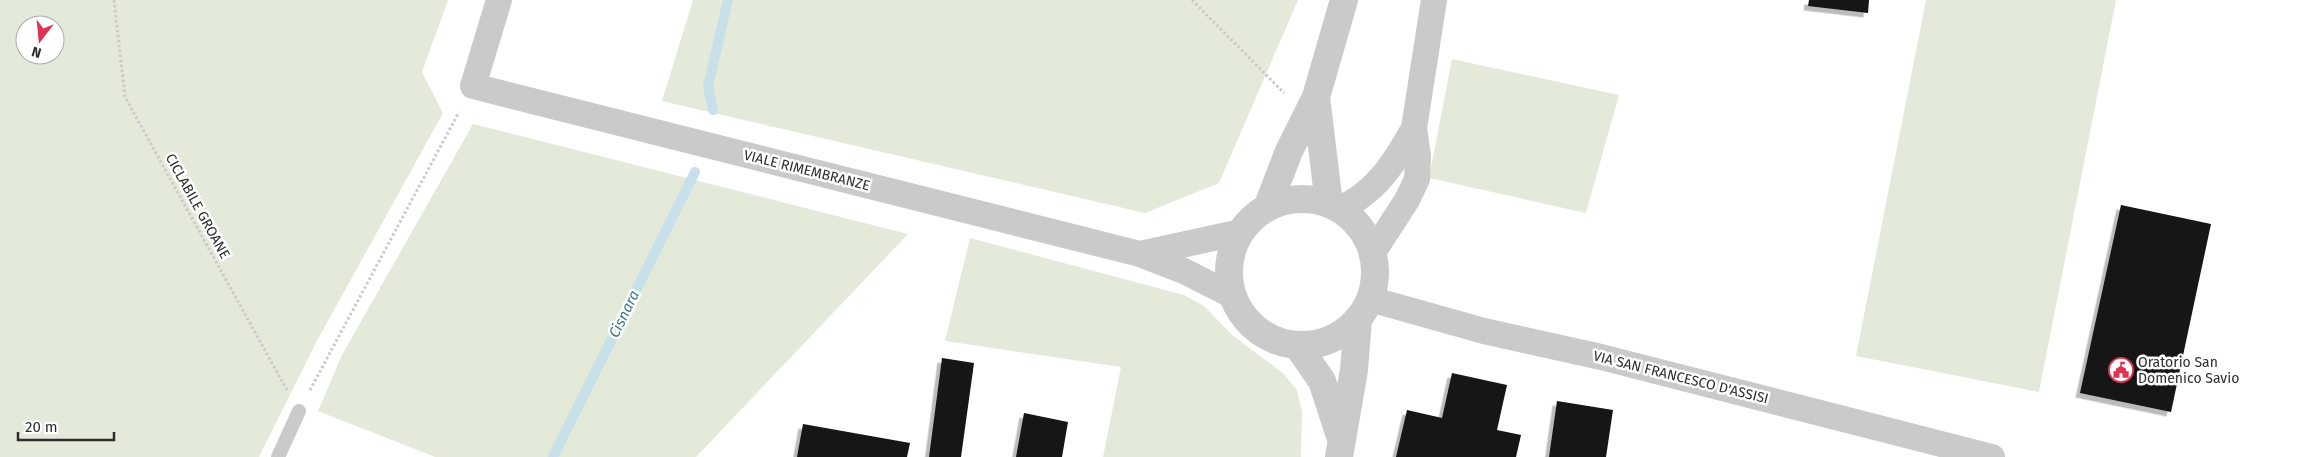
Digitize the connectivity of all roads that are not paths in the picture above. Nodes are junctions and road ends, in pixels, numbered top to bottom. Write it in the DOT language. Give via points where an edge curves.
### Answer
graph roads {
  1 [pos="499,0"];
  2 [pos="1344,0"];
  3 [pos="1434,0"];
  4 [pos="1316,97"];
  5 [pos="1414,128"];
  6 [pos="1334,207"];
  7 [pos="1267,208"];
  8 [pos="1241,232"];
  9 [pos="1140,254"];
  10 [pos="1372,254"];
  11 [pos="1232,296"];
  12 [pos="1364,309"];
  13 [pos="1297,345"];
  14 [pos="299,411"];
  15 [pos="1340,449"];
  16 [pos="278,457"];
  17 [pos="1992,457"];
  1 -- 9 [label="street, VIALE RIMEMBRANZE" via="473,86"];
  2 -- 4 [label="street"];
  3 -- 5 [label="street"];
  4 -- 6 [label="street"];
  4 -- 7 [label="street" via="1289,151"];
  5 -- 6 [label="street" via="1387,173 1353,203"];
  5 -- 10 [label="street" via="1417,179"];
  6 -- 7 [label="street" via="1298,199"];
  6 -- 10 [label="street" via="1360,228"];
  7 -- 8 [label="street" via="1252,218"];
  8 -- 9 [label="street, VIALE RIMEMBRANZE"];
  8 -- 11 [label="street" via="1231,252 1228,274"];
  9 -- 11 [label="street, VIALE RIMEMBRANZE" via="1184,271"];
  10 -- 12 [label="street" via="1375,277"];
  11 -- 13 [label="street" via="1242,315 1257,330 1270,338"];
  12 -- 13 [label="street" via="1341,334 1320,343"];
  12 -- 15 [label="street"];
  12 -- 17 [label="street, VIA SAN FRANCESCO D'ASSISI" via="1601,357"];
  13 -- 15 [label="street" via="1322,381"];
  14 -- 16 [label="lane"];
}
